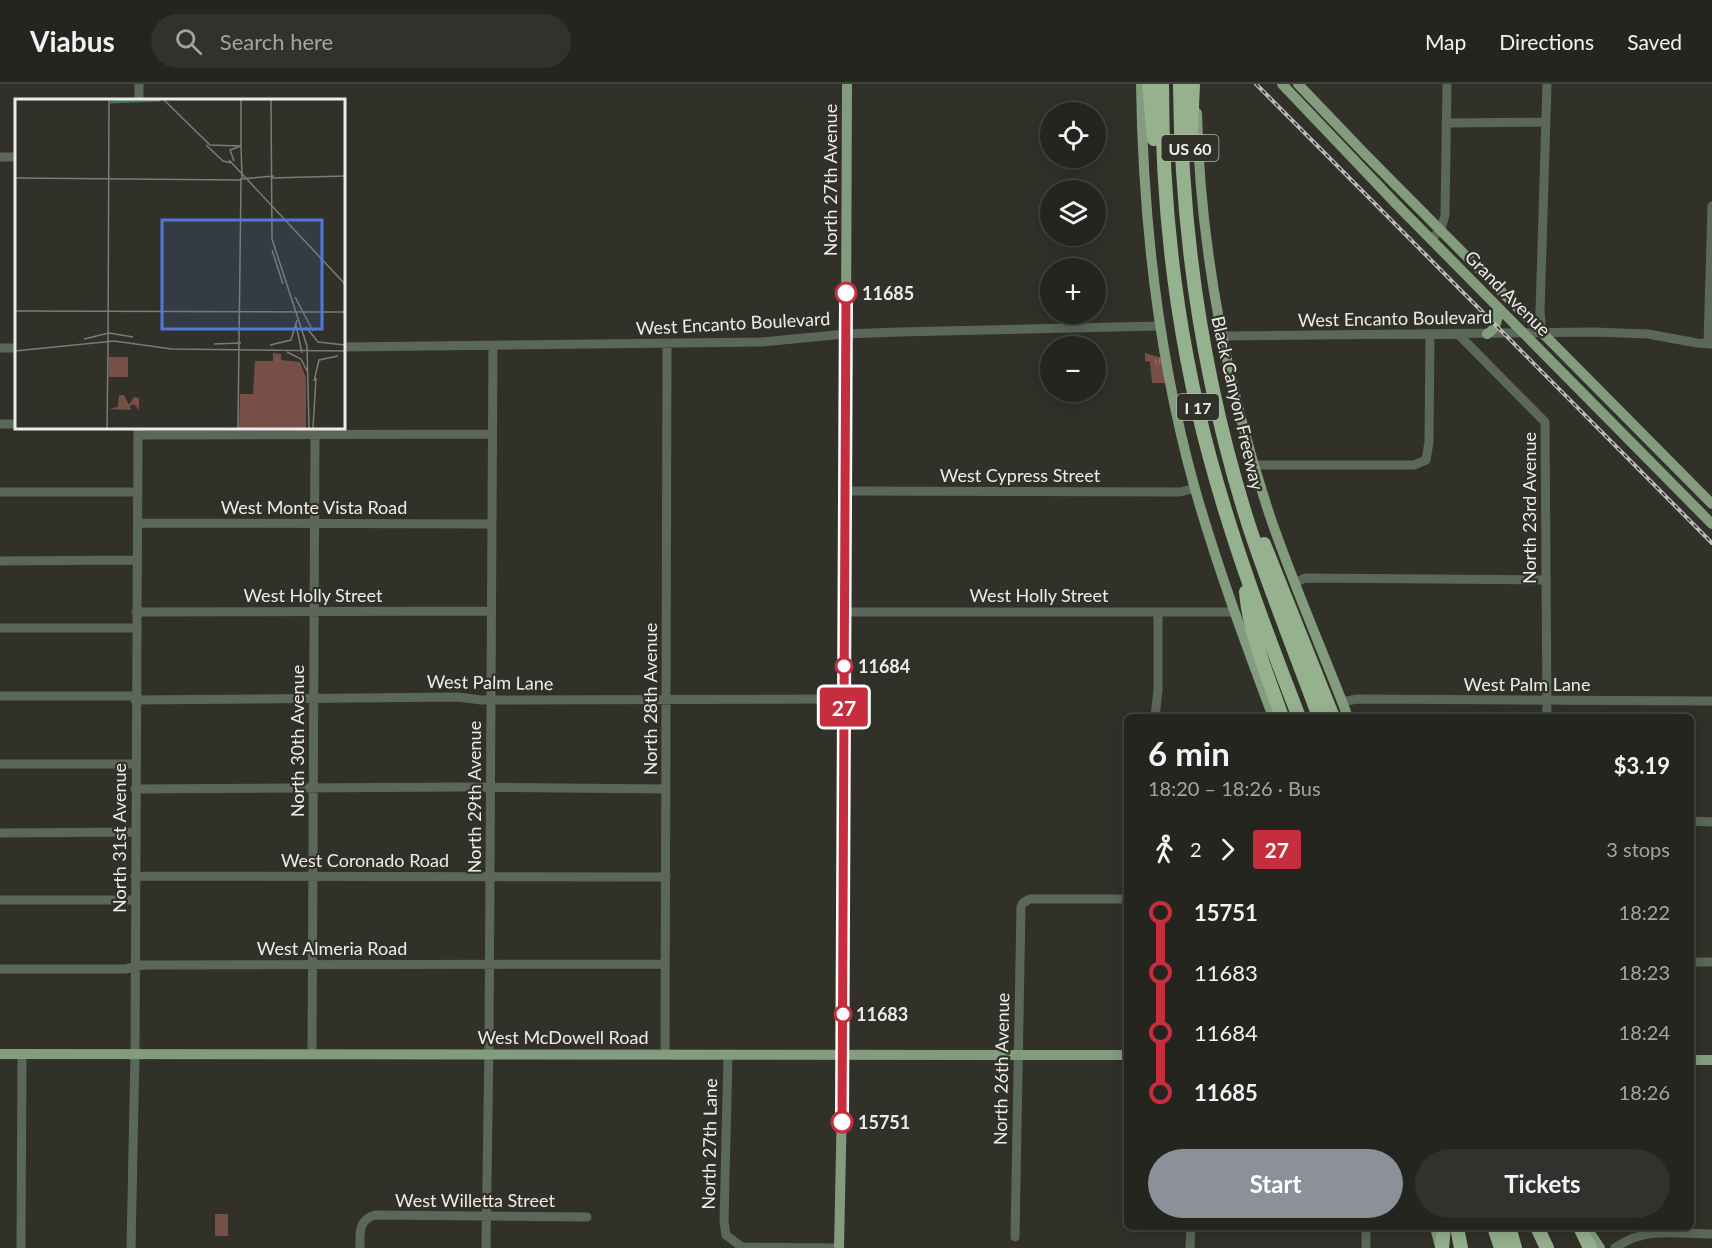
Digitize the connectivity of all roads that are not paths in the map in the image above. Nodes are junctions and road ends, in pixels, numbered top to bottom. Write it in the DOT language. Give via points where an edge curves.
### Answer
graph roads {
  1 [pos="847,84"];
  2 [pos="1141,84"];
  3 [pos="1149,84"];
  4 [pos="1162,84"];
  5 [pos="1173,84"];
  6 [pos="1180,84"];
  7 [pos="1195,84"];
  8 [pos="1282,84"];
  9 [pos="1298,84"];
  10 [pos="1447,84"];
  11 [pos="1547,84"];
  12 [pos="1546,122"];
  13 [pos="1446,123"];
  14 [pos="1712,206"];
  15 [pos="1187,212"];
  16 [pos="1441,230"];
  17 [pos="1170,237"];
  18 [pos="1431,240"];
  19 [pos="1497,306"];
  20 [pos="1160,326"];
  21 [pos="1542,332"];
  22 [pos="1524,333"];
  23 [pos="846,334"];
  24 [pos="1458,334"];
  25 [pos="1487,334"];
  26 [pos="1430,335"];
  27 [pos="1222,336"];
  28 [pos="667,344"];
  29 [pos="1710,344"];
  30 [pos="493,345"];
  31 [pos="345,347"];
  32 [pos="138,431"];
  33 [pos="315,431"];
  34 [pos="491,434"];
  35 [pos="1650,442"];
  36 [pos="1640,452"];
  37 [pos="1255,465"];
  38 [pos="1237,484"];
  39 [pos="1195,488"];
  40 [pos="844,491"];
  41 [pos="0,492"];
  42 [pos="137,492"];
  43 [pos="1712,504"];
  44 [pos="138,523"];
  45 [pos="314,523"];
  46 [pos="491,524"];
  47 [pos="1712,524"];
  48 [pos="136,560"];
  49 [pos="0,561"];
  50 [pos="1245,572"];
  51 [pos="1546,580"];
  52 [pos="1295,583"];
  53 [pos="491,611"];
  54 [pos="136,612"];
  55 [pos="314,612"];
  56 [pos="844,612"];
  57 [pos="1158,612"];
  58 [pos="1233,612"];
  59 [pos="0,628"];
  60 [pos="136,628"];
  61 [pos="1314,665"];
  62 [pos="0,696"];
  63 [pos="136,698"];
  64 [pos="313,699"];
  65 [pos="844,699"];
  66 [pos="491,700"];
  67 [pos="667,700"];
  68 [pos="1547,700"];
  69 [pos="1712,701"];
  70 [pos="1342,702"];
  71 [pos="1155,714"];
  72 [pos="1272,714"];
  73 [pos="1281,714"];
  74 [pos="1298,714"];
  75 [pos="1310,714"];
  76 [pos="1318,714"];
  77 [pos="1332,714"];
  78 [pos="1337,714"];
  79 [pos="1347,714"];
  80 [pos="1547,714"];
  81 [pos="0,764"];
  82 [pos="135,764"];
  83 [pos="313,788"];
  84 [pos="490,788"];
  85 [pos="135,789"];
  86 [pos="666,789"];
  87 [pos="1694,821"];
  88 [pos="1712,822"];
  89 [pos="135,832"];
  90 [pos="0,833"];
  91 [pos="135,876"];
  92 [pos="312,876"];
  93 [pos="490,876"];
  94 [pos="666,876"];
  95 [pos="1124,899"];
  96 [pos="0,900"];
  97 [pos="135,900"];
  98 [pos="1694,962"];
  99 [pos="1712,962"];
  100 [pos="312,964"];
  101 [pos="489,964"];
  102 [pos="666,964"];
  103 [pos="135,967"];
  104 [pos="0,969"];
  105 [pos="0,1054"];
  106 [pos="22,1054"];
  107 [pos="135,1054"];
  108 [pos="312,1054"];
  109 [pos="489,1054"];
  110 [pos="666,1054"];
  111 [pos="728,1054"];
  112 [pos="843,1054"];
  113 [pos="1018,1054"];
  114 [pos="1124,1055"];
  115 [pos="1694,1060"];
  116 [pos="1712,1060"];
  117 [pos="485,1217"];
  118 [pos="587,1217"];
  119 [pos="1191,1230"];
  120 [pos="1366,1230"];
  121 [pos="1436,1230"];
  122 [pos="1444,1230"];
  123 [pos="1458,1230"];
  124 [pos="1495,1230"];
  125 [pos="1510,1230"];
  126 [pos="1539,1230"];
  127 [pos="1546,1230"];
  128 [pos="1581,1230"];
  129 [pos="1588,1230"];
  130 [pos="1712,1234"];
  131 [pos="1015,1237"];
  132 [pos="21,1248"];
  133 [pos="131,1248"];
  134 [pos="360,1248"];
  135 [pos="486,1248"];
  136 [pos="839,1248"];
  137 [pos="1190,1248"];
  138 [pos="1366,1248"];
  139 [pos="1441,1248"];
  140 [pos="1461,1248"];
  141 [pos="1501,1248"];
  142 [pos="1515,1248"];
  143 [pos="1549,1248"];
  144 [pos="1590,1248"];
  145 [pos="1600,1248"];
  146 [pos="1615,1248"];
  1 -- 23 [label="main road, North 27th Avenue"];
  2 -- 20 [label="main road" via="1144,188"];
  3 -- 17 [label="highway" via="1155,154"];
  4 -- 17 [label="highway, Black Canyon Freeway / I 17"];
  5 -- 75 [label="highway" via="1181,231 1209,403 1234,502"];
  6 -- 15 [label="highway, Black Canyon Freeway / I 17"];
  7 -- 15 [label="highway, US 60"];
  7 -- 27 [label="main road" via="1202,195"];
  8 -- 18 [label="main road, Grand Avenue"];
  9 -- 16 [label="main road, Grand Avenue"];
  10 -- 13 [label="street"];
  11 -- 12 [label="street"];
  12 -- 13 [label="street"];
  12 -- 21 [label="street"];
  13 -- 16 [label="street" via="1445,215"];
  14 -- 29 [label="street"];
  15 -- 38 [label="highway, Black Canyon Freeway / I 17" via="1207,354"];
  16 -- 18 [label="street"];
  16 -- 21 [label="main road, Grand Avenue"];
  17 -- 50 [label="highway, Black Canyon Freeway / I 17" via="1196,397"];
  18 -- 19 [label="main road, Grand Avenue"];
  19 -- 22 [label="main road, Grand Avenue"];
  19 -- 25 [label="main road" via="1496,326"];
  20 -- 23 [label="street, West Encanto Boulevard"];
  20 -- 39 [label="main road"];
  21 -- 22 [label="street, West Encanto Boulevard"];
  21 -- 29 [label="street, West Encanto Boulevard" via="1635,333"];
  21 -- 35 [label="main road, Grand Avenue"];
  22 -- 25 [label="street, West Encanto Boulevard"];
  22 -- 36 [label="main road, Grand Avenue"];
  23 -- 28 [label="street, West Encanto Boulevard" via="762,342"];
  23 -- 40 [label="main road, North 27th Avenue"];
  24 -- 25 [label="street, West Encanto Boulevard"];
  24 -- 26 [label="street, West Encanto Boulevard"];
  24 -- 51 [label="street, North 23rd Avenue" via="1545,422"];
  26 -- 27 [label="street, West Encanto Boulevard"];
  26 -- 37 [label="street" via="1426,460 1414,465"];
  27 -- 37 [label="main road"];
  28 -- 30 [label="street, West Encanto Boulevard"];
  28 -- 67 [label="street, North 28th Avenue"];
  30 -- 31 [label="street, West Encanto Boulevard"];
  30 -- 34 [label="street, North 29th Avenue"];
  32 -- 33 [label="street"];
  32 -- 42 [label="street, North 31st Avenue"];
  33 -- 34 [label="street"];
  33 -- 45 [label="street, North 30th Avenue"];
  34 -- 46 [label="street, North 29th Avenue"];
  35 -- 36 [label="main road"];
  35 -- 43 [label="main road, Grand Avenue"];
  36 -- 47 [label="main road, Grand Avenue"];
  37 -- 52 [label="main road"];
  38 -- 61 [label="highway"];
  38 -- 76 [label="highway, Black Canyon Freeway / I 17" via="1262,565"];
  39 -- 40 [label="street, West Cypress Street" via="1180,492"];
  39 -- 58 [label="main road"];
  40 -- 56 [label="main road, North 27th Avenue"];
  41 -- 42 [label="street"];
  42 -- 44 [label="street, North 31st Avenue"];
  44 -- 45 [label="street, West Monte Vista Road"];
  44 -- 48 [label="street, North 31st Avenue"];
  45 -- 46 [label="street, West Monte Vista Road"];
  45 -- 55 [label="street, North 30th Avenue"];
  46 -- 53 [label="street, North 29th Avenue"];
  48 -- 49 [label="street"];
  48 -- 54 [label="street, North 31st Avenue"];
  50 -- 73 [label="highway" via="1251,622"];
  50 -- 74 [label="highway, Black Canyon Freeway / I 17"];
  51 -- 52 [label="street" via="1305,578"];
  51 -- 68 [label="street, North 23rd Avenue"];
  52 -- 70 [label="main road"];
  53 -- 55 [label="street, West Holly Street"];
  53 -- 66 [label="street, North 29th Avenue"];
  54 -- 55 [label="street, West Holly Street"];
  54 -- 60 [label="street, North 31st Avenue"];
  55 -- 64 [label="street, North 30th Avenue"];
  56 -- 57 [label="street, West Holly Street"];
  56 -- 65 [label="main road, North 27th Avenue"];
  57 -- 58 [label="street, West Holly Street"];
  57 -- 71 [label="street"];
  58 -- 72 [label="main road"];
  59 -- 60 [label="street"];
  60 -- 63 [label="street, North 31st Avenue"];
  61 -- 77 [label="highway"];
  61 -- 78 [label="highway"];
  62 -- 63 [label="street, West Palm Lane"];
  63 -- 64 [label="street, West Palm Lane"];
  63 -- 82 [label="street, North 31st Avenue"];
  64 -- 66 [label="street, West Palm Lane"];
  64 -- 83 [label="street, North 30th Avenue"];
  65 -- 67 [label="street, West Palm Lane"];
  65 -- 112 [label="main road, North 27th Avenue"];
  66 -- 67 [label="street, West Palm Lane"];
  66 -- 84 [label="street, North 29th Avenue"];
  67 -- 86 [label="street, North 28th Avenue"];
  68 -- 69 [label="street, West Palm Lane"];
  68 -- 70 [label="street, West Palm Lane"];
  68 -- 80 [label="street, North 23rd Avenue"];
  70 -- 79 [label="main road"];
  81 -- 82 [label="street"];
  82 -- 85 [label="street, North 31st Avenue"];
  83 -- 84 [label="street"];
  83 -- 85 [label="street"];
  83 -- 92 [label="street, North 30th Avenue"];
  84 -- 86 [label="street"];
  84 -- 93 [label="street, North 29th Avenue"];
  85 -- 89 [label="street, North 31st Avenue"];
  86 -- 94 [label="street, North 28th Avenue"];
  87 -- 88 [label="street"];
  89 -- 90 [label="street"];
  89 -- 91 [label="street, North 31st Avenue"];
  91 -- 92 [label="street, West Coronado Road"];
  91 -- 97 [label="street, North 31st Avenue"];
  92 -- 93 [label="street, West Coronado Road"];
  92 -- 100 [label="street, North 30th Avenue"];
  93 -- 94 [label="street, West Coronado Road"];
  93 -- 101 [label="street, North 29th Avenue"];
  94 -- 102 [label="street, North 28th Avenue"];
  95 -- 113 [label="street, North 26th Avenue" via="1030,899 1023,903"];
  96 -- 97 [label="street"];
  97 -- 103 [label="street, North 31st Avenue"];
  98 -- 99 [label="street"];
  100 -- 101 [label="street, West Almeria Road"];
  100 -- 103 [label="street, West Almeria Road"];
  100 -- 108 [label="street, North 30th Avenue"];
  101 -- 102 [label="street, West Almeria Road"];
  101 -- 109 [label="street, North 29th Avenue"];
  102 -- 110 [label="street, North 28th Avenue"];
  103 -- 104 [label="street, West Almeria Road"];
  103 -- 107 [label="street, North 31st Avenue"];
  105 -- 106 [label="main road, West McDowell Road"];
  106 -- 107 [label="main road, West McDowell Road"];
  106 -- 132 [label="street"];
  107 -- 108 [label="main road, West McDowell Road"];
  107 -- 133 [label="street, North 31st Avenue"];
  108 -- 109 [label="main road, West McDowell Road"];
  109 -- 110 [label="main road, West McDowell Road"];
  109 -- 117 [label="street, North 29th Avenue"];
  110 -- 111 [label="main road, West McDowell Road"];
  111 -- 112 [label="main road, West McDowell Road"];
  111 -- 136 [label="street, North 27th Lane" via="726,1235 742,1247"];
  112 -- 113 [label="main road, West McDowell Road"];
  112 -- 136 [label="main road, North 27th Avenue"];
  113 -- 114 [label="main road, West McDowell Road"];
  113 -- 131 [label="street, North 26th Avenue"];
  115 -- 116 [label="main road"];
  117 -- 118 [label="street, West Willetta Street"];
  117 -- 134 [label="street, West Willetta Street" via="375,1215 361,1226"];
  117 -- 135 [label="street, North 29th Avenue"];
  119 -- 137 [label="street"];
  120 -- 138 [label="street"];
  121 -- 139 [label="main road"];
  122 -- 139 [label="highway"];
  123 -- 140 [label="highway"];
  124 -- 141 [label="highway"];
  125 -- 142 [label="highway"];
  126 -- 143 [label="highway"];
  127 -- 143 [label="highway"];
  128 -- 144 [label="highway"];
  129 -- 145 [label="main road"];
  130 -- 146 [label="street" via="1643,1234"];
}
